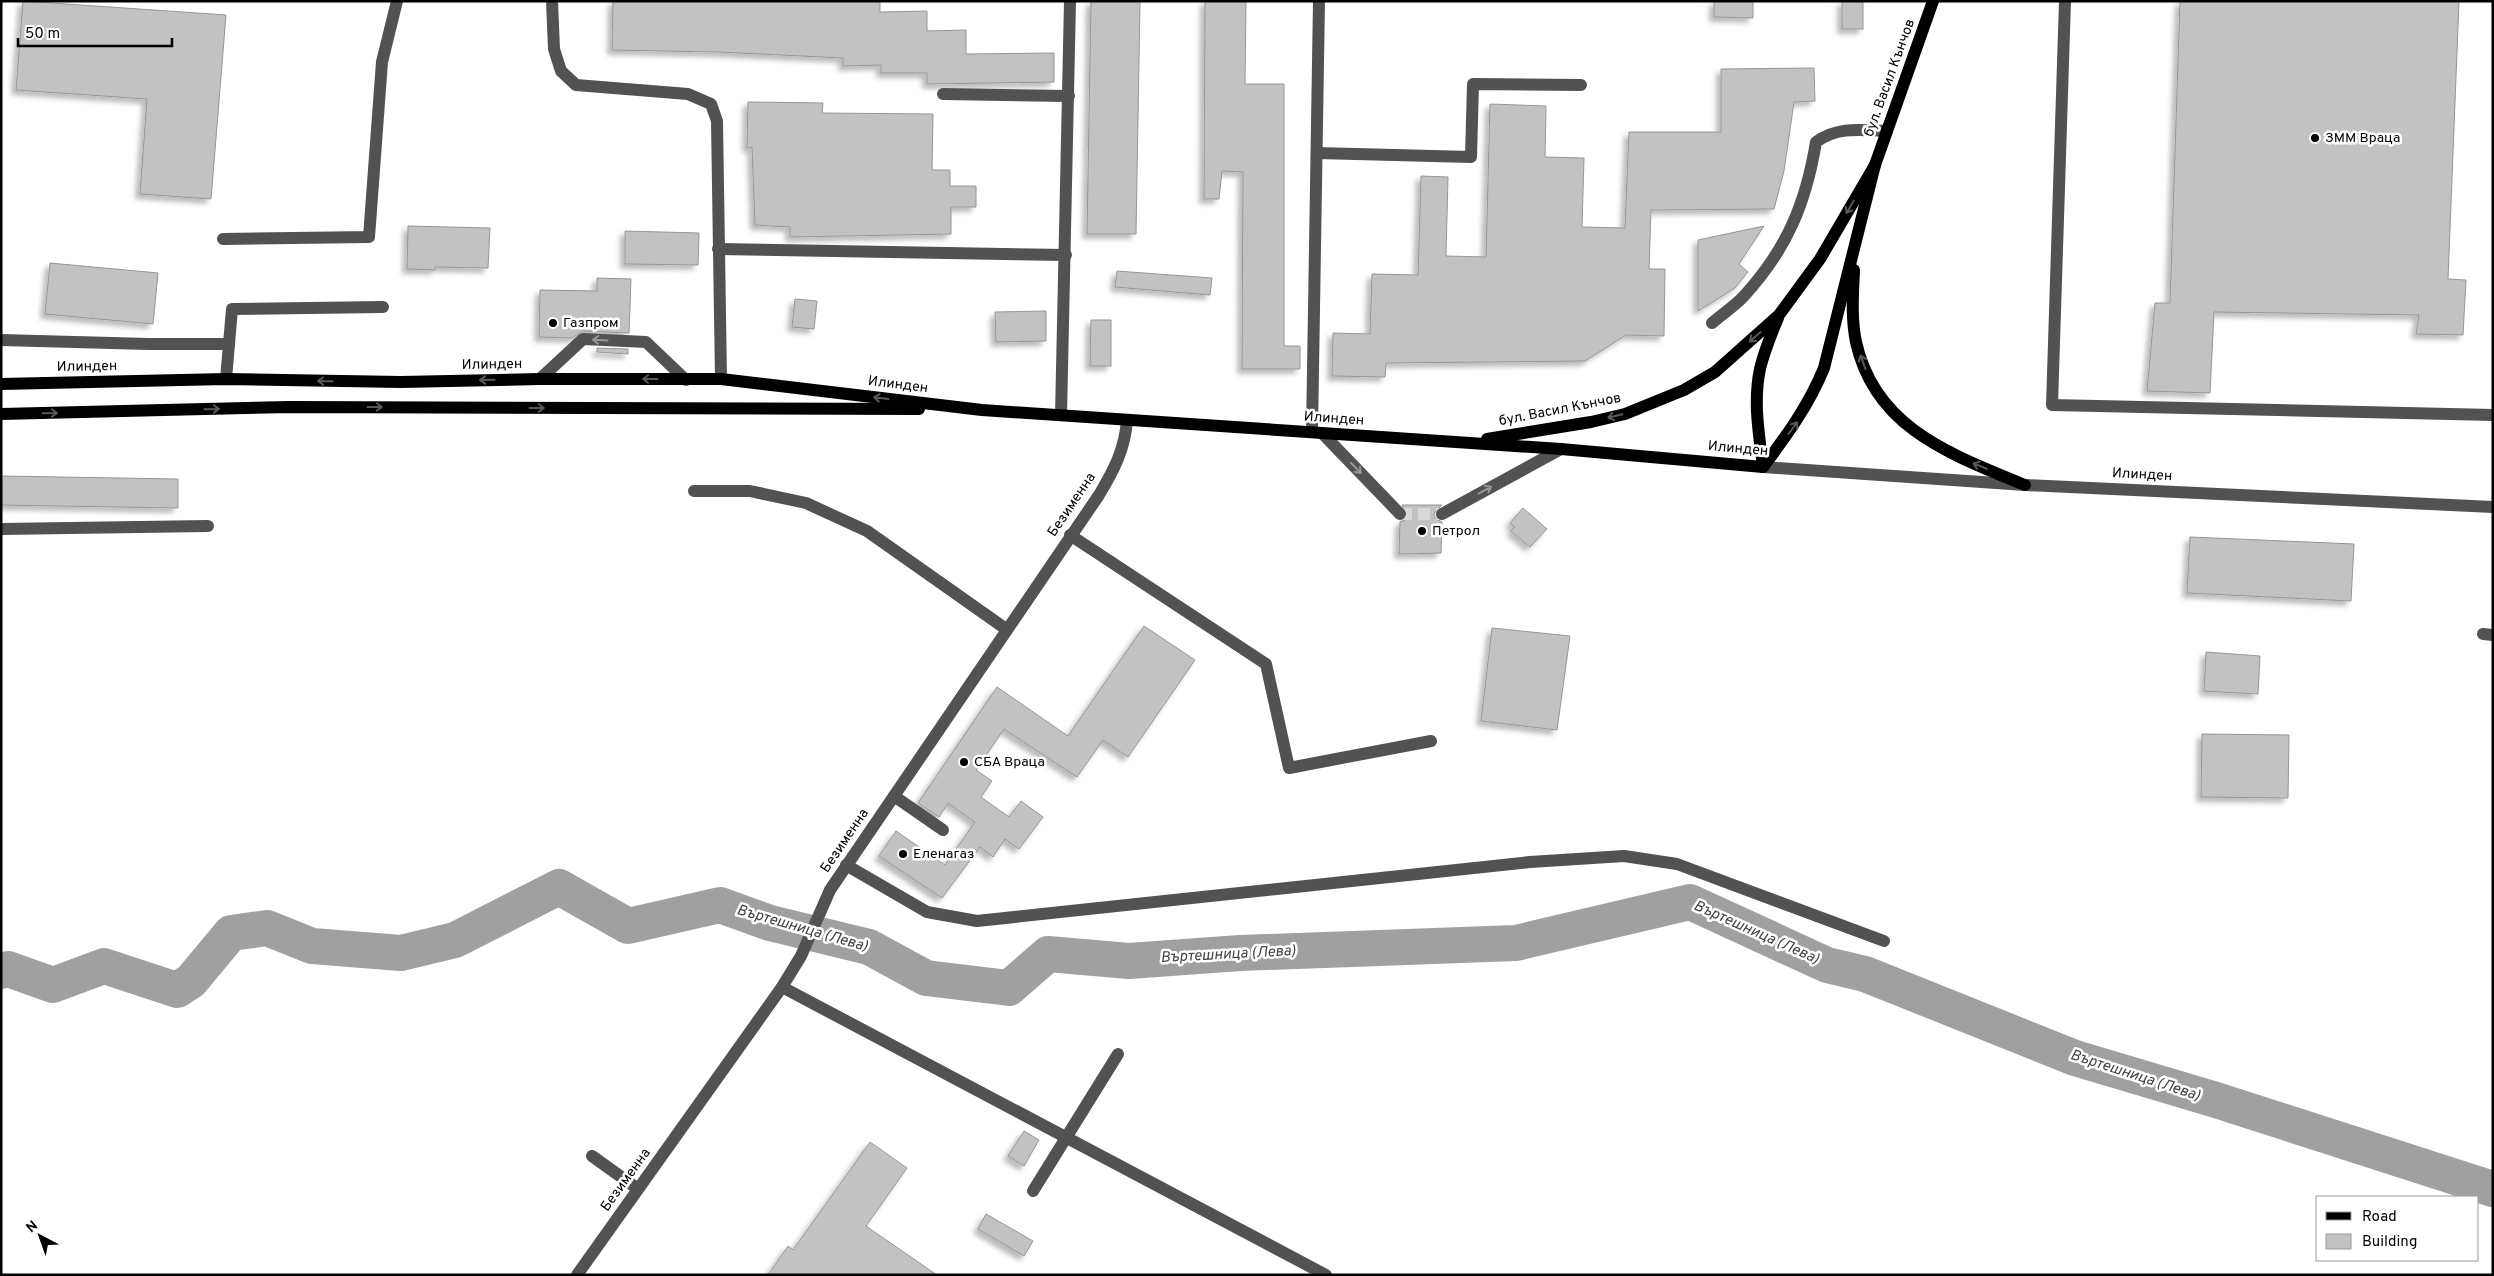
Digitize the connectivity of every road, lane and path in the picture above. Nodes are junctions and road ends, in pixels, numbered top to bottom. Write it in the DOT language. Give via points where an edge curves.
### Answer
graph roads {
  1 [pos="397,1"];
  2 [pos="552,1"];
  3 [pos="1070,1"];
  4 [pos="1319,1"];
  5 [pos="1933,1"];
  6 [pos="2064,1"];
  7 [pos="1581,85"];
  8 [pos="943,94"];
  9 [pos="1069,96"];
  10 [pos="1886,131"];
  11 [pos="1318,153"];
  12 [pos="1875,165"];
  13 [pos="223,238"];
  14 [pos="1854,244"];
  15 [pos="718,249"];
  16 [pos="1066,255"];
  17 [pos="383,308"];
  18 [pos="1779,315"];
  19 [pos="1712,322"];
  20 [pos="1,340"];
  21 [pos="229,344"];
  22 [pos="226,379"];
  23 [pos="540,379"];
  24 [pos="721,379"];
  25 [pos="686,380"];
  26 [pos="1,384"];
  27 [pos="982,410"];
  28 [pos="1,414"];
  29 [pos="1061,415"];
  30 [pos="2493,415"];
  31 [pos="1127,420"];
  32 [pos="1317,433"];
  33 [pos="1468,443"];
  34 [pos="1561,449"];
  35 [pos="1763,466"];
  36 [pos="2025,485"];
  37 [pos="694,491"];
  38 [pos="2493,507"];
  39 [pos="1400,514"];
  40 [pos="1442,514"];
  41 [pos="208,526"];
  42 [pos="1,529"];
  43 [pos="1070,535"];
  44 [pos="1006,629"];
  45 [pos="1431,740"];
  46 [pos="894,796"];
  47 [pos="943,830"];
  48 [pos="846,865"];
  49 [pos="1884,941"];
  50 [pos="782,987"];
  51 [pos="1118,1054"];
  52 [pos="1066,1139"];
  53 [pos="592,1156"];
  54 [pos="638,1190"];
  55 [pos="1032,1191"];
  56 [pos="577,1275"];
  57 [pos="1326,1275"];
  1 -- 13 [label="street" via="382,62 369,237"];
  2 -- 15 [label="street" via="554,50 560,72 576,85 688,94 711,104 717,121"];
  3 -- 9 [label="street"];
  4 -- 11 [label="street"];
  5 -- 10 [label="main road, бул. Васил Кънчов"];
  6 -- 30 [label="street" via="2052,405"];
  7 -- 11 [label="street" via="1473,84 1471,157"];
  8 -- 9 [label="street"];
  9 -- 16 [label="street"];
  10 -- 12 [label="main road, бул. Васил Кънчов"];
  10 -- 19 [label="street" via="1843,129 1828,133 1816,142 1810,179 1790,234 1744,296"];
  11 -- 32 [label="street"];
  12 -- 14 [label="main road, бул. Васил Кънчов"];
  12 -- 18 [label="main road, бул. Васил Кънчов, one-way" via="1820,259"];
  35 -- 14 [label="main road, бул. Васил Кънчов, one-way" via="1798,421 1824,368"];
  36 -- 14 [label="main road, one-way" via="1951,454 1920,436 1876,391 1856,342 1852,312"];
  15 -- 16 [label="street"];
  15 -- 24 [label="street"];
  16 -- 29 [label="street"];
  17 -- 21 [label="street" via="232,309"];
  18 -- 33 [label="main road, бул. Васил Кънчов, one-way" via="1715,372 1656,403 1591,422"];
  18 -- 35 [label="main road" via="1765,352 1757,389"];
  20 -- 21 [label="street"];
  21 -- 22 [label="street"];
  23 -- 22 [label="main road, Илинден, one-way" via="401,382"];
  22 -- 26 [label="main road, Илинден"];
  25 -- 23 [label="main road, Илинден, one-way"];
  25 -- 23 [label="street, one-way" via="646,342 583,339"];
  24 -- 25 [label="main road, Илинден"];
  27 -- 24 [label="main road, Илинден, one-way"];
  28 -- 27 [label="main road, Илинден, one-way" via="290,407"];
  27 -- 29 [label="main road, Илинден"];
  29 -- 31 [label="main road, Илинден"];
  31 -- 32 [label="main road, Илинден"];
  31 -- 43 [label="street, Безименна" via="1126,440 1118,462"];
  32 -- 33 [label="main road, Илинден"];
  32 -- 39 [label="street, one-way"];
  33 -- 34 [label="main road, Илинден"];
  34 -- 35 [label="main road, Илинден"];
  40 -- 34 [label="street, one-way"];
  35 -- 36 [label="street, Илинден"];
  36 -- 38 [label="street, Илинден"];
  37 -- 44 [label="street" via="750,491 814,507 867,531"];
  41 -- 42 [label="street"];
  43 -- 44 [label="street, Безименна"];
  43 -- 45 [label="street" via="1266,664 1289,768"];
  44 -- 46 [label="street, Безименна"];
  46 -- 47 [label="street"];
  46 -- 48 [label="street, Безименна"];
  48 -- 49 [label="street" via="927,912 977,921 1530,862 1624,856 1677,864"];
  48 -- 50 [label="street, Безименна" via="830,890 801,956"];
  50 -- 52 [label="street"];
  50 -- 54 [label="street, Безименна"];
  51 -- 52 [label="street"];
  52 -- 55 [label="street"];
  52 -- 57 [label="street"];
  53 -- 54 [label="street"];
  54 -- 56 [label="street, Безименна"];
}
